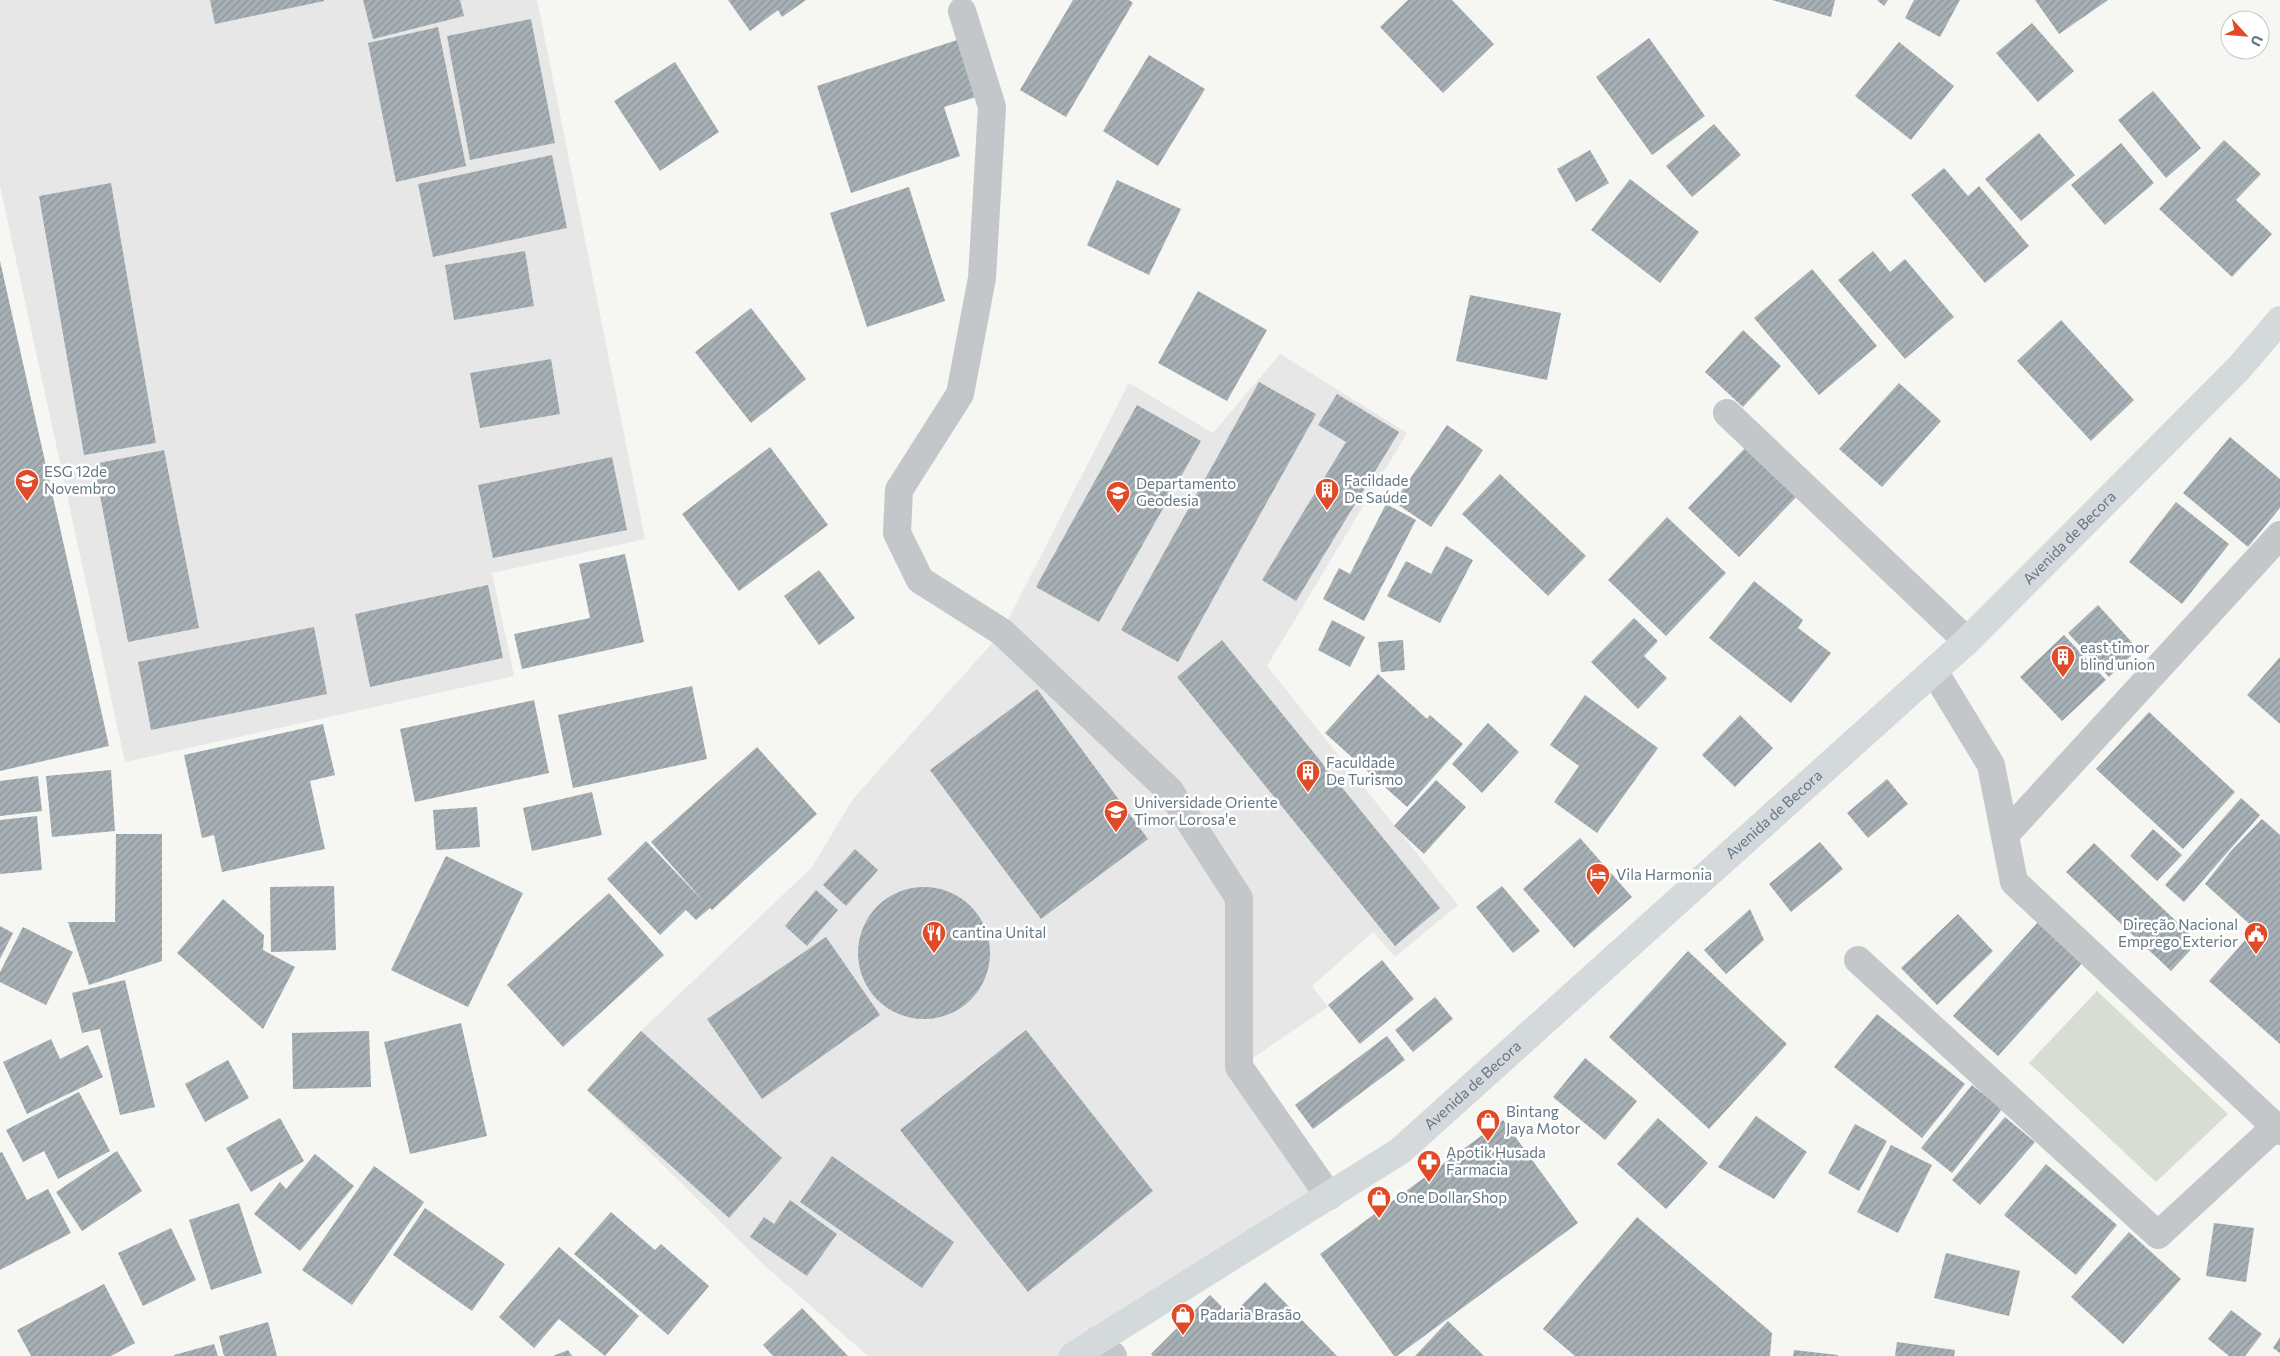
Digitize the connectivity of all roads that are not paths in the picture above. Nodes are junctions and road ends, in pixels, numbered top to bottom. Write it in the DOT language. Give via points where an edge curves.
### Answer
graph roads {
  1 [pos="962,12"];
  2 [pos="2280,320"];
  3 [pos="1727,413"];
  4 [pos="2280,535"];
  5 [pos="1968,641"];
  6 [pos="1934,671"];
  7 [pos="2005,834"];
  8 [pos="1858,960"];
  9 [pos="2278,1129"];
  10 [pos="1329,1196"];
  11 [pos="1105,1348"];
  12 [pos="1073,1356"];
  1 -- 10 [label="street" via="992,106 982,278 960,394 899,490 897,532 920,580 1002,632 1170,791 1239,898 1239,1067"];
  2 -- 5 [label="main road, Avenida de Becora" via="2239,368"];
  3 -- 5 [label="street"];
  4 -- 7 [label="street"];
  5 -- 6 [label="main road, Avenida de Becora"];
  6 -- 7 [label="street" via="1991,765"];
  6 -- 10 [label="main road, Avenida de Becora" via="1400,1150"];
  7 -- 9 [label="street" via="2014,882"];
  8 -- 9 [label="street" via="2158,1235"];
  10 -- 11 [label="main road, Avenida de Becora"];
  11 -- 12 [label="main road, Avenida de Becora"];
}
